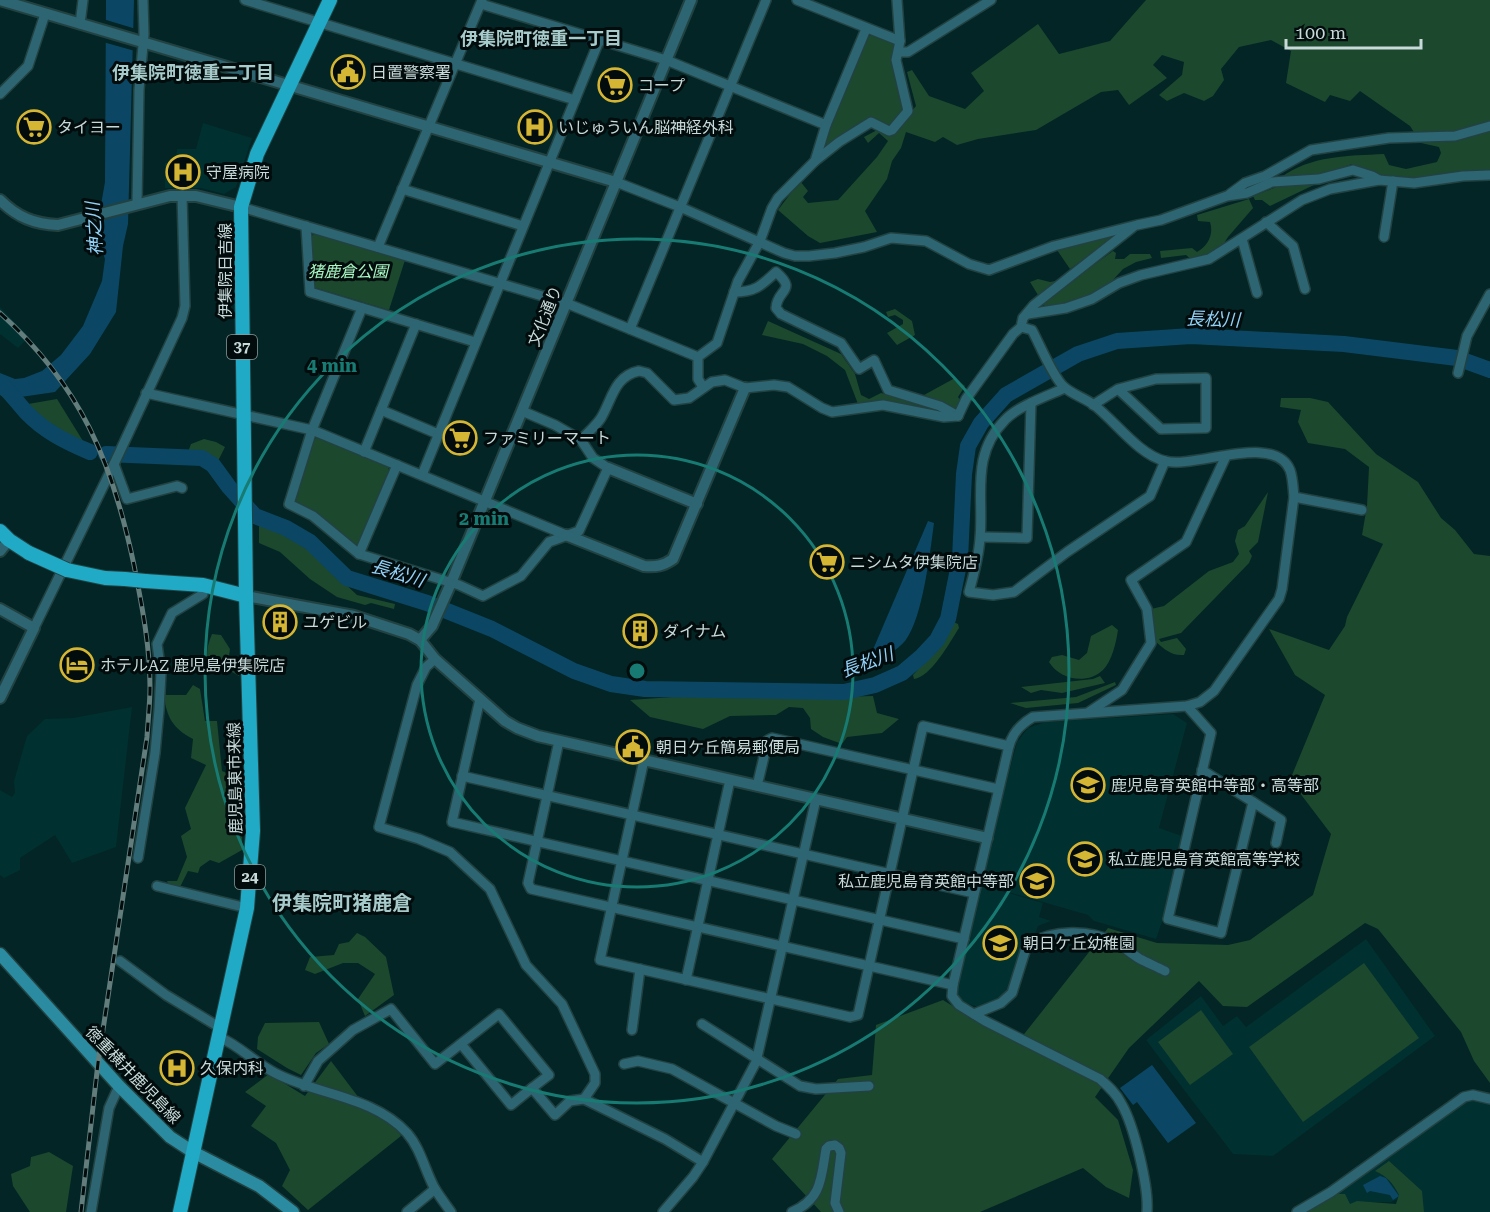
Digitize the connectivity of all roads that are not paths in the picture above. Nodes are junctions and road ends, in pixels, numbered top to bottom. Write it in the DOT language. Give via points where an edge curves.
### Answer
graph roads {
  1 [pos="0,0"];
  2 [pos="83,0"];
  3 [pos="143,0"];
  4 [pos="330,0"];
  5 [pos="691,0"];
  6 [pos="766,0"];
  7 [pos="797,0"];
  8 [pos="897,0"];
  9 [pos="991,0"];
  10 [pos="250,1"];
  11 [pos="481,2"];
  12 [pos="45,14"];
  13 [pos="319,22"];
  14 [pos="80,24"];
  15 [pos="866,28"];
  16 [pos="599,41"];
  17 [pos="900,41"];
  18 [pos="140,42"];
  19 [pos="899,52"];
  20 [pos="666,60"];
  21 [pos="455,64"];
  22 [pos="289,85"];
  23 [pos="730,85"];
  24 [pos="0,94"];
  25 [pos="575,100"];
  26 [pos="826,125"];
  27 [pos="429,126"];
  28 [pos="1490,126"];
  29 [pos="815,161"];
  30 [pos="550,163"];
  31 [pos="1490,176"];
  32 [pos="1379,180"];
  33 [pos="1393,181"];
  34 [pos="616,182"];
  35 [pos="402,189"];
  36 [pos="182,195"];
  37 [pos="1227,195"];
  38 [pos="0,200"];
  39 [pos="135,204"];
  40 [pos="241,207"];
  41 [pos="680,207"];
  42 [pos="1266,222"];
  43 [pos="1137,225"];
  44 [pos="306,226"];
  45 [pos="523,226"];
  46 [pos="1384,237"];
  47 [pos="1242,239"];
  48 [pos="760,241"];
  49 [pos="378,247"];
  50 [pos="500,283"];
  51 [pos="1305,289"];
  52 [pos="734,292"];
  53 [pos="1257,292"];
  54 [pos="1490,294"];
  55 [pos="566,303"];
  56 [pos="362,308"];
  57 [pos="1028,314"];
  58 [pos="416,324"];
  59 [pos="1021,327"];
  60 [pos="630,329"];
  61 [pos="475,342"];
  62 [pos="698,357"];
  63 [pos="1458,371"];
  64 [pos="1063,386"];
  65 [pos="703,387"];
  66 [pos="745,388"];
  67 [pos="1118,389"];
  68 [pos="146,393"];
  69 [pos="1031,403"];
  70 [pos="1093,405"];
  71 [pos="381,410"];
  72 [pos="522,411"];
  73 [pos="243,415"];
  74 [pos="958,416"];
  75 [pos="312,430"];
  76 [pos="438,434"];
  77 [pos="581,440"];
  78 [pos="364,452"];
  79 [pos="1226,456"];
  80 [pos="1165,461"];
  81 [pos="115,463"];
  82 [pos="397,465"];
  83 [pos="608,468"];
  84 [pos="422,475"];
  85 [pos="182,488"];
  86 [pos="1293,497"];
  87 [pos="485,501"];
  88 [pos="697,504"];
  89 [pos="1362,510"];
  90 [pos="566,535"];
  91 [pos="981,537"];
  92 [pos="3,541"];
  93 [pos="359,554"];
  94 [pos="450,584"];
  95 [pos="203,585"];
  96 [pos="246,596"];
  97 [pos="0,609"];
  98 [pos="34,628"];
  99 [pos="420,640"];
  100 [pos="435,659"];
  101 [pos="0,698"];
  102 [pos="480,699"];
  103 [pos="1187,706"];
  104 [pos="1089,712"];
  105 [pos="559,741"];
  106 [pos="1009,746"];
  107 [pos="644,760"];
  108 [pos="913,770"];
  109 [pos="1202,770"];
  110 [pos="462,776"];
  111 [pos="730,780"];
  112 [pos="757,786"];
  113 [pos="998,789"];
  114 [pos="547,796"];
  115 [pos="816,799"];
  116 [pos="1253,802"];
  117 [pos="632,816"];
  118 [pos="901,819"];
  119 [pos="718,835"];
  120 [pos="987,838"];
  121 [pos="537,842"];
  122 [pos="1276,843"];
  123 [pos="804,855"];
  124 [pos="138,858"];
  125 [pos="622,861"];
  126 [pos="889,874"];
  127 [pos="708,880"];
  128 [pos="157,886"];
  129 [pos="974,893"];
  130 [pos="793,899"];
  131 [pos="247,908"];
  132 [pos="612,908"];
  133 [pos="879,919"];
  134 [pos="698,927"];
  135 [pos="964,939"];
  136 [pos="782,946"];
  137 [pos="0,954"];
  138 [pos="120,961"];
  139 [pos="869,966"];
  140 [pos="640,969"];
  141 [pos="1165,971"];
  142 [pos="686,980"];
  143 [pos="953,985"];
  144 [pos="770,999"];
  145 [pos="974,1014"];
  146 [pos="702,1024"];
  147 [pos="632,1030"];
  148 [pos="218,1031"];
  149 [pos="460,1044"];
  150 [pos="757,1059"];
  151 [pos="624,1064"];
  152 [pos="119,1086"];
  153 [pos="304,1086"];
  154 [pos="869,1086"];
  155 [pos="532,1088"];
  156 [pos="584,1099"];
  157 [pos="1490,1099"];
  158 [pos="735,1103"];
  159 [pos="796,1134"];
  160 [pos="193,1152"];
  161 [pos="703,1162"];
  162 [pos="435,1189"];
  163 [pos="91,1212"];
  164 [pos="180,1212"];
  165 [pos="293,1212"];
  166 [pos="407,1212"];
  167 [pos="451,1212"];
  168 [pos="663,1212"];
  169 [pos="792,1212"];
  170 [pos="839,1212"];
  171 [pos="1147,1212"];
  172 [pos="1296,1212"];
  1 -- 12 [label="street"];
  2 -- 14 [label="street"];
  3 -- 18 [label="street"];
  4 -- 13 [label="main road, 伊集院日吉線 / 37"];
  5 -- 20 [label="street, 文化通り"];
  6 -- 23 [label="street"];
  7 -- 15 [label="street"];
  8 -- 17 [label="street"];
  9 -- 19 [label="street" via="908,52"];
  10 -- 13 [label="street"];
  11 -- 16 [label="street"];
  11 -- 21 [label="street"];
  12 -- 14 [label="street"];
  12 -- 24 [label="street" via="28,66"];
  13 -- 21 [label="street"];
  13 -- 22 [label="main road, 伊集院日吉線 / 37"];
  14 -- 18 [label="street"];
  15 -- 17 [label="street"];
  15 -- 26 [label="street"];
  16 -- 20 [label="street"];
  16 -- 25 [label="street"];
  17 -- 19 [label="street"];
  18 -- 22 [label="street"];
  18 -- 39 [label="street"];
  19 -- 29 [label="street" via="896,60 908,111 892,130 871,122"];
  20 -- 23 [label="street"];
  20 -- 34 [label="street, 文化通り"];
  21 -- 25 [label="street"];
  21 -- 27 [label="street"];
  22 -- 27 [label="street"];
  22 -- 40 [label="main road, 伊集院日吉線 / 37" via="257,154"];
  23 -- 26 [label="street"];
  23 -- 41 [label="street"];
  25 -- 30 [label="street"];
  26 -- 29 [label="street"];
  27 -- 30 [label="street"];
  27 -- 35 [label="street"];
  28 -- 37 [label="street" via="1455,136 1389,138 1311,150"];
  29 -- 48 [label="street" via="778,198"];
  30 -- 34 [label="street"];
  30 -- 45 [label="street"];
  31 -- 33 [label="street" via="1414,183"];
  32 -- 33 [label="street"];
  32 -- 37 [label="street" via="1353,170 1318,180 1272,182 1247,193"];
  32 -- 42 [label="street" via="1302,200"];
  33 -- 46 [label="street"];
  34 -- 41 [label="street"];
  34 -- 55 [label="street, 文化通り"];
  35 -- 45 [label="street"];
  35 -- 49 [label="street"];
  36 -- 39 [label="street"];
  36 -- 40 [label="street"];
  36 -- 68 [label="street" via="185,306"];
  37 -- 43 [label="street"];
  38 -- 39 [label="street" via="18,215 44,225 90,218"];
  40 -- 44 [label="street"];
  40 -- 73 [label="main road, 伊集院日吉線 / 37"];
  41 -- 48 [label="street"];
  41 -- 60 [label="street"];
  42 -- 47 [label="street"];
  42 -- 51 [label="street" via="1293,246"];
  43 -- 48 [label="street" via="1054,246 989,270 926,241 891,237 864,248 809,256 784,253"];
  43 -- 57 [label="street" via="1034,305"];
  44 -- 49 [label="street"];
  44 -- 56 [label="street" via="310,292"];
  45 -- 50 [label="street"];
  47 -- 53 [label="street"];
  47 -- 57 [label="street" via="1209,259 1141,275 1066,308"];
  48 -- 52 [label="street"];
  49 -- 50 [label="street"];
  50 -- 55 [label="street"];
  50 -- 61 [label="street"];
  52 -- 62 [label="street" via="717,343"];
  52 -- 74 [label="street" via="749,292 776,272 787,285 776,302 781,314 842,343 860,369 874,360 888,390 940,406"];
  54 -- 63 [label="street" via="1466,340"];
  55 -- 60 [label="street"];
  55 -- 72 [label="street, 文化通り"];
  56 -- 58 [label="street"];
  56 -- 75 [label="street"];
  57 -- 59 [label="street"];
  58 -- 61 [label="street"];
  58 -- 71 [label="street"];
  59 -- 64 [label="street" via="1032,330"];
  59 -- 74 [label="street" via="966,399"];
  60 -- 62 [label="street"];
  61 -- 76 [label="street"];
  62 -- 65 [label="street" via="698,379"];
  64 -- 69 [label="street"];
  64 -- 70 [label="street"];
  65 -- 66 [label="street" via="717,380"];
  65 -- 77 [label="street" via="689,398 674,400 647,373 634,372 614,389 600,420"];
  66 -- 74 [label="street" via="788,387 832,412 883,405 944,417"];
  66 -- 88 [label="street"];
  67 -- 67 [label="street" via="1156,378 1206,378 1206,428 1161,429"];
  67 -- 70 [label="street"];
  68 -- 73 [label="street"];
  68 -- 81 [label="street"];
  69 -- 91 [label="street" via="1005,419 987,450 980,474"];
  69 -- 91 [label="street" via="1027,538"];
  70 -- 80 [label="street" via="1146,452"];
  71 -- 76 [label="street"];
  71 -- 78 [label="street"];
  72 -- 77 [label="street"];
  72 -- 87 [label="street, 文化通り"];
  73 -- 75 [label="street"];
  73 -- 96 [label="main road, 伊集院日吉線 / 37"];
  75 -- 78 [label="street"];
  75 -- 93 [label="street" via="289,504 313,516"];
  76 -- 84 [label="street"];
  77 -- 83 [label="street" via="593,458"];
  78 -- 82 [label="street"];
  79 -- 80 [label="street"];
  79 -- 86 [label="street" via="1255,452 1283,460 1290,468"];
  79 -- 104 [label="street" via="1186,542 1131,580 1148,609 1150,643 1122,690"];
  80 -- 91 [label="street" via="1150,496 1014,592 969,592"];
  81 -- 85 [label="street" via="127,499"];
  81 -- 98 [label="street"];
  82 -- 84 [label="street"];
  82 -- 93 [label="street"];
  83 -- 88 [label="street"];
  83 -- 90 [label="street" via="579,531"];
  84 -- 87 [label="street"];
  86 -- 89 [label="street"];
  86 -- 103 [label="street" via="1279,599 1214,691"];
  87 -- 90 [label="street"];
  87 -- 94 [label="street, 文化通り"];
  88 -- 90 [label="street" via="677,553 666,564 655,567"];
  90 -- 94 [label="street" via="549,542 521,576 483,596"];
  92 -- 95 [label="main road, bridge" via="67,570 95,577"];
  93 -- 94 [label="street"];
  94 -- 99 [label="street, 文化通り" via="436,618"];
  95 -- 96 [label="main road"];
  95 -- 124 [label="street" via="203,594 172,613 157,644 161,673 159,710"];
  96 -- 99 [label="street" via="354,616"];
  96 -- 131 [label="main road, 鹿児島東市来線 / 24" via="253,831"];
  97 -- 98 [label="street"];
  98 -- 101 [label="street"];
  99 -- 100 [label="street"];
  100 -- 102 [label="street"];
  100 -- 156 [label="street" via="417,685 379,826 450,852 490,889 526,965 562,1004 595,1074 595,1083"];
  102 -- 105 [label="street" via="517,728"];
  102 -- 110 [label="street"];
  103 -- 104 [label="street"];
  103 -- 109 [label="street" via="1210,733"];
  104 -- 106 [label="street" via="1033,717 1016,731"];
  105 -- 107 [label="street"];
  105 -- 114 [label="street"];
  106 -- 108 [label="street" via="923,726"];
  106 -- 113 [label="street"];
  107 -- 111 [label="street"];
  107 -- 117 [label="street"];
  108 -- 112 [label="street" via="772,738 768,740"];
  108 -- 113 [label="street"];
  108 -- 118 [label="street"];
  109 -- 116 [label="street"];
  109 -- 116 [label="street" via="1168,919 1221,933"];
  110 -- 114 [label="street"];
  110 -- 121 [label="street" via="452,822"];
  111 -- 112 [label="street"];
  111 -- 119 [label="street"];
  112 -- 115 [label="street"];
  113 -- 120 [label="street"];
  114 -- 117 [label="street"];
  114 -- 121 [label="street"];
  115 -- 118 [label="street"];
  115 -- 123 [label="street"];
  116 -- 122 [label="street" via="1281,820"];
  117 -- 119 [label="street"];
  117 -- 125 [label="street"];
  118 -- 120 [label="street"];
  118 -- 126 [label="street"];
  119 -- 123 [label="street"];
  119 -- 127 [label="street"];
  120 -- 129 [label="street"];
  121 -- 125 [label="street"];
  121 -- 132 [label="street" via="528,883 531,889"];
  123 -- 126 [label="street"];
  123 -- 130 [label="street"];
  125 -- 127 [label="street"];
  125 -- 132 [label="street"];
  126 -- 129 [label="street"];
  126 -- 133 [label="street"];
  127 -- 130 [label="street"];
  127 -- 134 [label="street"];
  128 -- 131 [label="street"];
  129 -- 135 [label="street"];
  130 -- 133 [label="street"];
  130 -- 136 [label="street"];
  131 -- 148 [label="main road, 鹿児島東市来線 / 24"];
  132 -- 134 [label="street"];
  132 -- 140 [label="street" via="600,960"];
  133 -- 135 [label="street"];
  133 -- 139 [label="street"];
  134 -- 136 [label="street"];
  134 -- 142 [label="street"];
  135 -- 143 [label="street"];
  136 -- 139 [label="street"];
  136 -- 144 [label="street"];
  137 -- 152 [label="main road, 徳重横井鹿児島線"];
  138 -- 148 [label="street"];
  139 -- 143 [label="street"];
  139 -- 144 [label="street" via="858,1015 850,1017"];
  140 -- 142 [label="street"];
  140 -- 147 [label="street"];
  141 -- 145 [label="street" via="1102,937 1085,933 1053,935 1027,945 1012,993 1001,1003"];
  142 -- 144 [label="street"];
  143 -- 145 [label="street" via="952,996"];
  144 -- 150 [label="street"];
  145 -- 171 [label="street" via="1100,1079 1113,1092 1126,1113 1145,1182"];
  146 -- 150 [label="street"];
  148 -- 153 [label="street" via="275,1073"];
  148 -- 160 [label="main road, 鹿児島東市来線 / 24"];
  149 -- 153 [label="street" via="435,1064 391,1009 353,1030 318,1061"];
  149 -- 155 [label="street" via="512,1105"];
  149 -- 155 [label="street" via="499,1014 549,1075"];
  150 -- 154 [label="street" via="800,1086"];
  150 -- 158 [label="street"];
  151 -- 158 [label="street" via="638,1061 672,1069"];
  152 -- 160 [label="main road, 徳重横井鹿児島線" via="170,1137"];
  152 -- 163 [label="street" via="109,1108"];
  153 -- 162 [label="street" via="379,1110 397,1123 416,1146"];
  155 -- 156 [label="street" via="555,1115 570,1101"];
  156 -- 161 [label="street"];
  157 -- 172 [label="street" via="1464,1097 1331,1192"];
  158 -- 159 [label="street"];
  158 -- 161 [label="street"];
  160 -- 164 [label="main road, 鹿児島東市来線 / 24"];
  160 -- 165 [label="main road, 徳重横井鹿児島線" via="259,1186"];
  161 -- 168 [label="street"];
  162 -- 166 [label="street"];
  162 -- 167 [label="street"];
  169 -- 170 [label="street" via="815,1195 826,1149 835,1145 841,1153 835,1203"];
}
